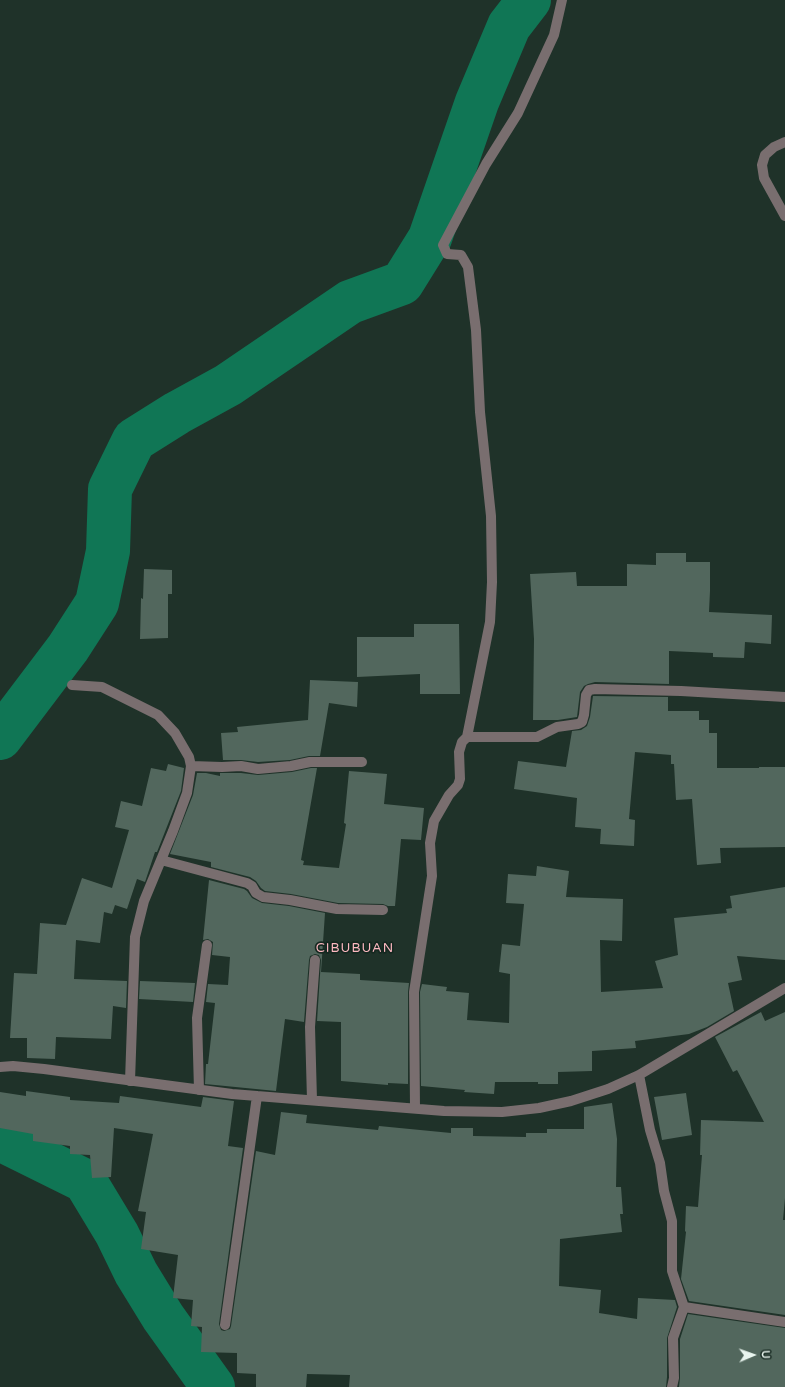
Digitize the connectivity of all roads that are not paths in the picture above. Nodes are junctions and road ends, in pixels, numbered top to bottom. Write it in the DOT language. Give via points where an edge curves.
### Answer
graph roads {
  1 [pos="562,0"];
  2 [pos="785,142"];
  3 [pos="785,216"];
  4 [pos="72,685"];
  5 [pos="785,697"];
  6 [pos="467,737"];
  7 [pos="362,762"];
  8 [pos="191,766"];
  9 [pos="161,860"];
  10 [pos="383,910"];
  11 [pos="207,945"];
  12 [pos="315,960"];
  13 [pos="785,988"];
  14 [pos="0,1067"];
  15 [pos="638,1075"];
  16 [pos="130,1081"];
  17 [pos="199,1090"];
  18 [pos="257,1096"];
  19 [pos="312,1100"];
  20 [pos="415,1108"];
  21 [pos="684,1307"];
  22 [pos="785,1322"];
  23 [pos="225,1325"];
  24 [pos="672,1387"];
  1 -- 6 [label="street" via="554,35 518,113 486,164 443,245 447,254 461,256 468,267 476,330 480,412 491,516 490,622"];
  2 -- 3 [label="street" via="765,155 762,164 764,178"];
  4 -- 8 [label="street" via="102,687 158,715 175,733 189,757"];
  5 -- 6 [label="street" via="681,690 595,689 589,690 586,695 584,716 578,724 557,726 537,737"];
  6 -- 20 [label="street" via="462,742 459,752 458,785 434,821 430,843 432,876 414,992"];
  7 -- 8 [label="street" via="310,762 258,769 241,766"];
  8 -- 9 [label="street" via="187,793"];
  9 -- 10 [label="street" via="247,883 256,894 263,897 337,909"];
  9 -- 16 [label="street" via="144,901 135,938"];
  11 -- 17 [label="street" via="197,1018"];
  12 -- 19 [label="street" via="310,1027"];
  13 -- 15 [label="street"];
  14 -- 16 [label="street" via="44,1069"];
  15 -- 20 [label="street" via="608,1089 539,1108 502,1112"];
  15 -- 21 [label="street" via="672,1220 672,1271"];
  16 -- 17 [label="street"];
  17 -- 18 [label="street"];
  18 -- 19 [label="street"];
  18 -- 23 [label="street"];
  19 -- 20 [label="street"];
  21 -- 22 [label="street"];
  21 -- 24 [label="street" via="673,1338"];
}
